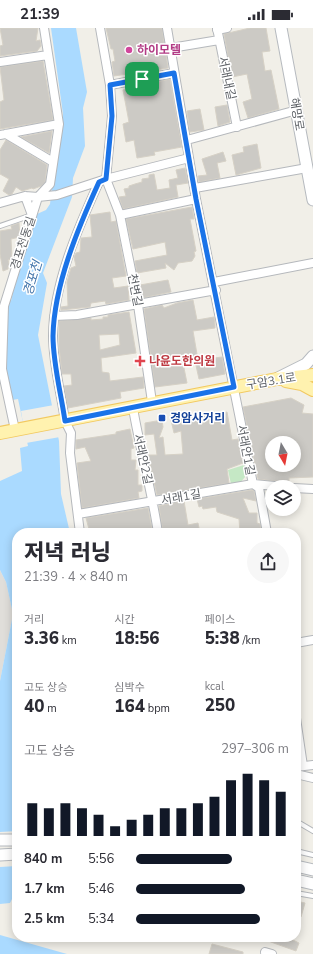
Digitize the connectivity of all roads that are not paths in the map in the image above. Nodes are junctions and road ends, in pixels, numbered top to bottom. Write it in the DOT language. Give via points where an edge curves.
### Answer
graph roads {
  1 [pos="44,28"];
  2 [pos="100,28"];
  3 [pos="167,28"];
  4 [pos="227,28"];
  5 [pos="281,28"];
  6 [pos="217,29"];
  7 [pos="219,40"];
  8 [pos="170,48"];
  9 [pos="48,55"];
  10 [pos="0,62"];
  11 [pos="174,73"];
  12 [pos="110,85"];
  13 [pos="297,110"];
  14 [pos="59,124"];
  15 [pos="237,127"];
  16 [pos="3,135"];
  17 [pos="187,140"];
  18 [pos="189,158"];
  19 [pos="53,162"];
  20 [pos="307,168"];
  21 [pos="102,181"];
  22 [pos="195,188"];
  23 [pos="25,196"];
  24 [pos="38,197"];
  25 [pos="196,199"];
  26 [pos="313,200"];
  27 [pos="0,203"];
  28 [pos="32,215"];
  29 [pos="120,215"];
  30 [pos="0,226"];
  31 [pos="313,263"];
  32 [pos="215,286"];
  33 [pos="138,305"];
  34 [pos="2,307"];
  35 [pos="54,316"];
  36 [pos="313,356"];
  37 [pos="313,375"];
  38 [pos="277,379"];
  39 [pos="234,387"];
  40 [pos="313,390"];
  41 [pos="152,402"];
  42 [pos="133,408"];
  43 [pos="63,421"];
  44 [pos="19,429"];
  45 [pos="0,433"];
  46 [pos="253,484"];
  47 [pos="265,485"];
  48 [pos="301,488"];
  49 [pos="313,489"];
  50 [pos="153,502"];
  51 [pos="78,514"];
  52 [pos="79,528"];
  53 [pos="157,528"];
  54 [pos="266,528"];
  55 [pos="313,640"];
  56 [pos="301,642"];
  57 [pos="313,765"];
  58 [pos="301,767"];
  59 [pos="301,775"];
  60 [pos="313,778"];
  61 [pos="301,824"];
  62 [pos="313,831"];
  63 [pos="0,840"];
  64 [pos="12,840"];
  65 [pos="301,852"];
  66 [pos="12,854"];
  67 [pos="0,855"];
  68 [pos="313,855"];
  69 [pos="301,867"];
  70 [pos="313,870"];
  71 [pos="301,881"];
  72 [pos="313,884"];
  73 [pos="301,894"];
  74 [pos="313,896"];
  1 -- 9 [label="street, 경포천동길"];
  2 -- 12 [label="street"];
  3 -- 8 [label="street"];
  4 -- 6 [label="street"];
  5 -- 13 [label="street, 해망로"];
  6 -- 7 [label="street, 서래내길"];
  7 -- 8 [label="street"];
  7 -- 15 [label="street, 서래내길"];
  8 -- 11 [label="street"];
  9 -- 10 [label="street"];
  9 -- 14 [label="street, 경포천동길"];
  11 -- 12 [label="street"];
  11 -- 17 [label="street"];
  12 -- 21 [label="street" via="112,116"];
  13 -- 15 [label="street"];
  13 -- 20 [label="street, 해망로"];
  14 -- 16 [label="street"];
  14 -- 19 [label="street, 경포천동길"];
  15 -- 17 [label="street"];
  16 -- 19 [label="street"];
  17 -- 18 [label="street"];
  18 -- 21 [label="street"];
  18 -- 22 [label="street"];
  19 -- 24 [label="street, 경포천동길" via="50,184"];
  20 -- 22 [label="street"];
  20 -- 26 [label="street, 해망로"];
  21 -- 24 [label="street" via="57,195"];
  21 -- 29 [label="street, 천변길"];
  21 -- 35 [label="street" via="64,272"];
  22 -- 25 [label="street"];
  23 -- 24 [label="street"];
  23 -- 27 [label="street"];
  23 -- 28 [label="street"];
  24 -- 28 [label="street, 경포천동길"];
  25 -- 29 [label="street"];
  25 -- 32 [label="street"];
  28 -- 30 [label="lane"];
  28 -- 34 [label="street, 경포천동길"];
  29 -- 33 [label="street, 천변길"];
  31 -- 32 [label="street"];
  32 -- 33 [label="street"];
  32 -- 39 [label="street"];
  33 -- 35 [label="street"];
  33 -- 41 [label="street, 천변길"];
  34 -- 44 [label="street, 경포천동길" via="2,369"];
  35 -- 43 [label="street" via="53,338"];
  36 -- 38 [label="street" via="306,364"];
  37 -- 38 [label="main road, 구암3.1로"];
  38 -- 39 [label="main road, 구암3.1로"];
  38 -- 40 [label="main road" via="302,384"];
  39 -- 41 [label="main road, 구암3.1로"];
  39 -- 46 [label="street, 서래안1길"];
  41 -- 42 [label="main road, 구암3.1로"];
  42 -- 43 [label="main road, 구암3.1로"];
  42 -- 50 [label="street, 서래안2길"];
  43 -- 44 [label="main road, 구암3.1로"];
  43 -- 51 [label="street" via="71,433 70,453"];
  44 -- 45 [label="main road"];
  46 -- 47 [label="street, 서래1길"];
  46 -- 50 [label="street, 서래1길"];
  46 -- 54 [label="street, 서래안1길" via="259,488"];
  48 -- 49 [label="street"];
  50 -- 51 [label="street, 서래1길"];
  50 -- 53 [label="street, 서래안2길"];
  51 -- 52 [label="street"];
  55 -- 56 [label="street"];
  57 -- 58 [label="street"];
  59 -- 60 [label="street"];
  61 -- 62 [label="lane"];
  63 -- 64 [label="street"];
  65 -- 68 [label="lane"];
  66 -- 67 [label="street"];
  69 -- 70 [label="street"];
  71 -- 72 [label="street"];
  73 -- 74 [label="lane"];
}
